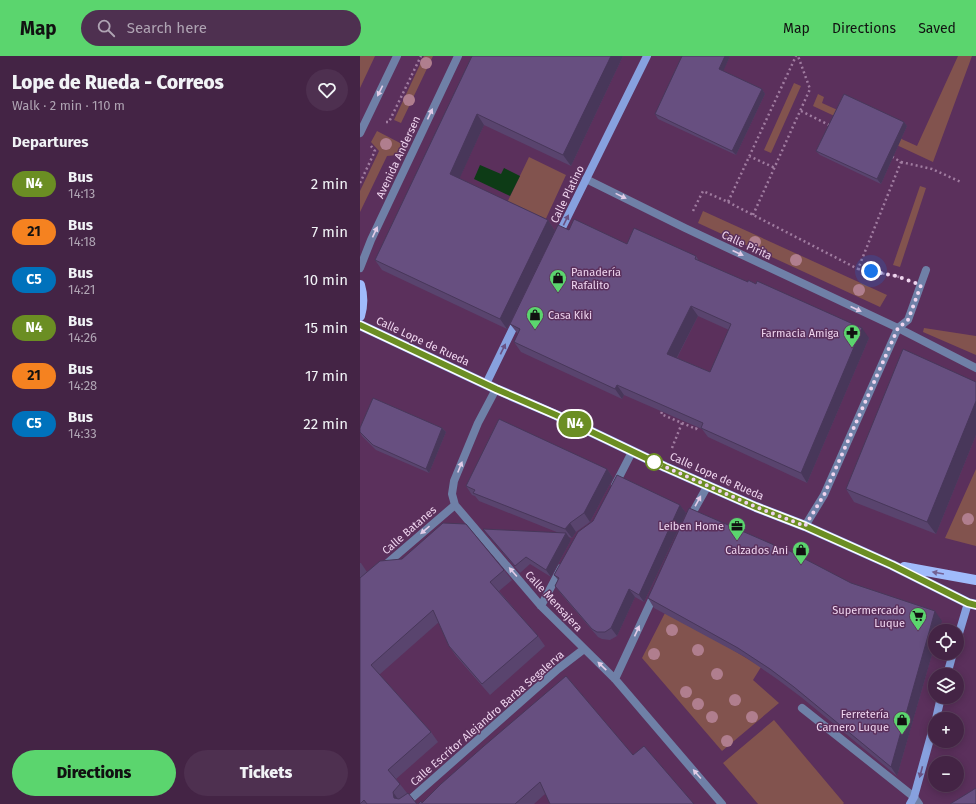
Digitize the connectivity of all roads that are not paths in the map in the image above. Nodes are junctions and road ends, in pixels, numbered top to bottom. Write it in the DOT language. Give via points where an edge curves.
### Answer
graph roads {
  1 [pos="397,56"];
  2 [pos="458,56"];
  3 [pos="647,56"];
  4 [pos="360,133"];
  5 [pos="586,179"];
  6 [pos="555,243"];
  7 [pos="360,268"];
  8 [pos="926,270"];
  9 [pos="360,285"];
  10 [pos="520,313"];
  11 [pos="360,316"];
  12 [pos="360,325"];
  13 [pos="898,328"];
  14 [pos="976,368"];
  15 [pos="486,384"];
  16 [pos="496,389"];
  17 [pos="632,452"];
  18 [pos="708,485"];
  19 [pos="612,492"];
  20 [pos="455,505"];
  21 [pos="805,526"];
  22 [pos="685,527"];
  23 [pos="565,562"];
  24 [pos="892,565"];
  25 [pos="378,571"];
  26 [pos="976,580"];
  27 [pos="659,585"];
  28 [pos="972,604"];
  29 [pos="541,606"];
  30 [pos="964,624"];
  31 [pos="584,649"];
  32 [pos="615,679"];
  33 [pos="802,708"];
  34 [pos="928,747"];
  35 [pos="914,802"];
  36 [pos="405,804"];
  37 [pos="722,804"];
  1 -- 4 [label="street, one-way"];
  7 -- 2 [label="street, Avenida Andersen, one-way"];
  3 -- 5 [label="street, Calle Platino"];
  6 -- 5 [label="street, Calle Platino, one-way"];
  5 -- 13 [label="street, Calle Pirita, one-way"];
  8 -- 13 [label="street" via="908,320"];
  9 -- 11 [label="main road"];
  15 -- 10 [label="street, one-way"];
  12 -- 15 [label="main road, Calle Lope de Rueda"];
  13 -- 14 [label="street, Calle Pirita"];
  13 -- 21 [label="street" via="824,495"];
  15 -- 16 [label="main road, Calle Lope de Rueda"];
  16 -- 17 [label="main road, Calle Lope de Rueda"];
  20 -- 16 [label="street, one-way" via="452,494 454,481 478,423"];
  17 -- 18 [label="main road, Calle Lope de Rueda"];
  17 -- 19 [label="street"];
  18 -- 21 [label="main road, Calle Lope de Rueda"];
  22 -- 18 [label="street, one-way"];
  20 -- 25 [label="street, Calle Batanes, one-way"];
  29 -- 20 [label="street, Calle Mensajera, one-way"];
  21 -- 24 [label="main road, Calle Lope de Rueda"];
  23 -- 29 [label="street"];
  26 -- 24 [label="main road, Calle Lope de Rueda, one-way"];
  24 -- 28 [label="main road, Calle Lope de Rueda"];
  32 -- 27 [label="street, one-way"];
  28 -- 30 [label="street"];
  29 -- 31 [label="street, Calle Mensajera"];
  32 -- 31 [label="street, Calle Mensajera, one-way"];
  31 -- 36 [label="street, Calle Escritor Alejandro Barba Segalerva"];
  37 -- 32 [label="street, Calle Mensajera, one-way"];
  33 -- 35 [label="street"];
  34 -- 35 [label="street, one-way"];
}
